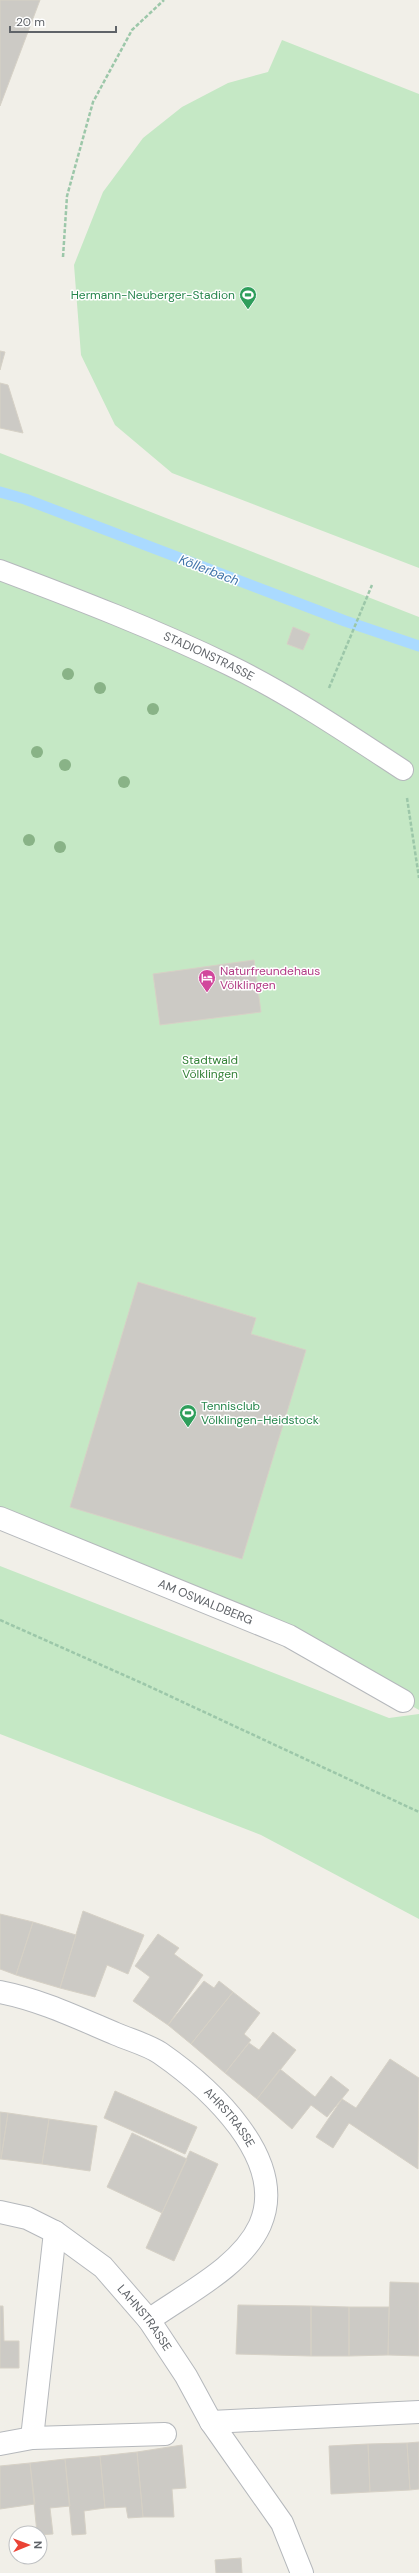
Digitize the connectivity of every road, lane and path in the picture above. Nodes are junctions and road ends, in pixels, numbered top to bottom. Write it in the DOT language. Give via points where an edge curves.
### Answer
graph roads {
  1 [pos="164,0"];
  2 [pos="63,257"];
  3 [pos="0,570"];
  4 [pos="372,585"];
  5 [pos="317,716"];
  6 [pos="403,770"];
  7 [pos="419,878"];
  8 [pos="0,1518"];
  9 [pos="0,1620"];
  10 [pos="403,1701"];
  11 [pos="419,1812"];
  12 [pos="0,1992"];
  13 [pos="0,2212"];
  14 [pos="55,2232"];
  15 [pos="148,2320"];
  16 [pos="419,2412"];
  17 [pos="211,2422"];
  18 [pos="165,2434"];
  19 [pos="32,2438"];
  20 [pos="0,2444"];
  21 [pos="302,2573"];
  1 -- 2 [label="path" via="132,30 93,102 67,196"];
  3 -- 5 [label="lane, STADIONSTRASSE" via="100,608 230,665"];
  4 -- 5 [label="path"];
  5 -- 6 [label="lane, STADIONSTRASSE"];
  6 -- 7 [label="path"];
  8 -- 10 [label="street, AM OSWALDBERG" via="289,1636"];
  9 -- 11 [label="path"];
  12 -- 15 [label="street, AHRSTRASSE" via="29,1998 159,2052 220,2102 250,2141 267,2189 260,2225 239,2257"];
  13 -- 14 [label="street, LAHNSTRASSE" via="27,2218"];
  14 -- 15 [label="street, LAHNSTRASSE" via="103,2267"];
  14 -- 19 [label="street"];
  15 -- 17 [label="street, LAHNSTRASSE" via="186,2376"];
  16 -- 17 [label="street"];
  17 -- 21 [label="street, LAHNSTRASSE" via="282,2523"];
  18 -- 19 [label="street"];
  19 -- 20 [label="street"];
}
